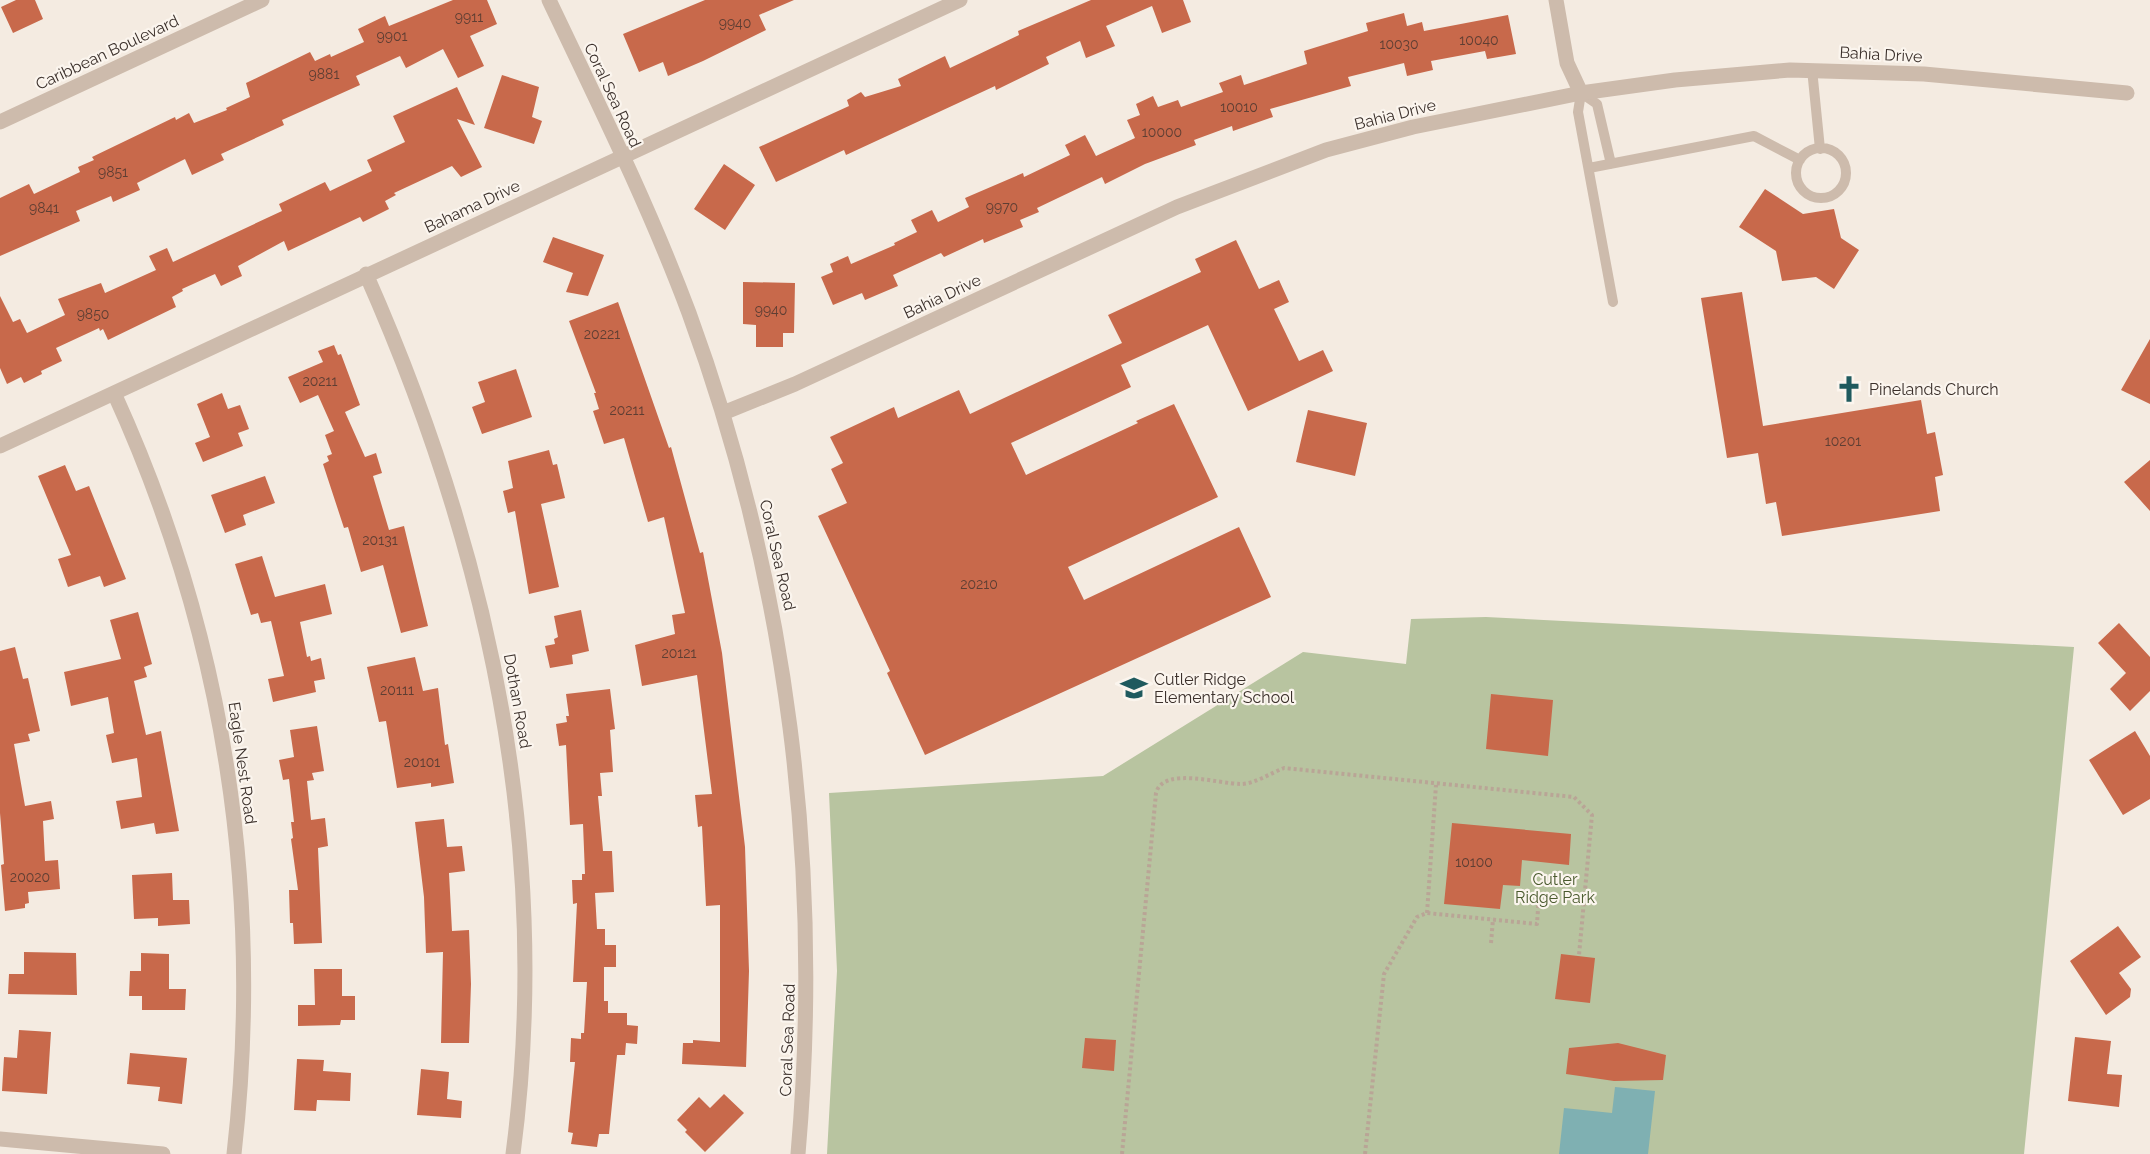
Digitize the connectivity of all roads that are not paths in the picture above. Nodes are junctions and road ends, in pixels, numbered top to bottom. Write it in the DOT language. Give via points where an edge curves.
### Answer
graph roads {
  1 [pos="262,0"];
  2 [pos="549,0"];
  3 [pos="960,0"];
  4 [pos="1556,0"];
  5 [pos="1812,69"];
  6 [pos="1581,93"];
  7 [pos="2127,93"];
  8 [pos="0,122"];
  9 [pos="1820,149"];
  10 [pos="623,158"];
  11 [pos="1800,160"];
  12 [pos="1611,164"];
  13 [pos="1589,168"];
  14 [pos="366,274"];
  15 [pos="1613,302"];
  16 [pos="114,393"];
  17 [pos="723,413"];
  18 [pos="0,446"];
  19 [pos="0,1139"];
  20 [pos="163,1154"];
  21 [pos="234,1154"];
  22 [pos="513,1154"];
  23 [pos="798,1154"];
  1 -- 8 [label="street, Caribbean Boulevard"];
  2 -- 10 [label="street, Coral Sea Road"];
  3 -- 10 [label="street, Bahama Drive"];
  4 -- 6 [label="street" via="1567,63"];
  5 -- 6 [label="street, Bahia Drive" via="1675,80"];
  5 -- 7 [label="street, Bahia Drive" via="1924,74"];
  5 -- 9 [label="lane"];
  6 -- 12 [label="lane" via="1596,104"];
  6 -- 13 [label="lane" via="1578,112"];
  6 -- 17 [label="street, Bahia Drive" via="1404,129 1288,164 1177,207 795,384"];
  9 -- 11 [label="lane"];
  9 -- 11 [label="lane" via="1836,153 1845,167 1844,183 1833,195 1817,198 1802,190 1796,175"];
  10 -- 14 [label="street, Bahama Drive"];
  10 -- 17 [label="street, Coral Sea Road" via="678,285"];
  11 -- 12 [label="lane" via="1754,136"];
  12 -- 13 [label="lane"];
  13 -- 15 [label="lane"];
  14 -- 16 [label="street, Bahama Drive"];
  14 -- 22 [label="street, Dothan Road" via="413,387 456,511 487,631 507,740 523,920 523,1056"];
  16 -- 18 [label="street, Bahama Drive"];
  16 -- 21 [label="street, Eagle Nest Road" via="175,549 207,661 227,757 238,853 244,963"];
  17 -- 23 [label="street, Coral Sea Road" via="773,613 795,758 807,937 805,1067"];
  19 -- 20 [label="street"];
}
